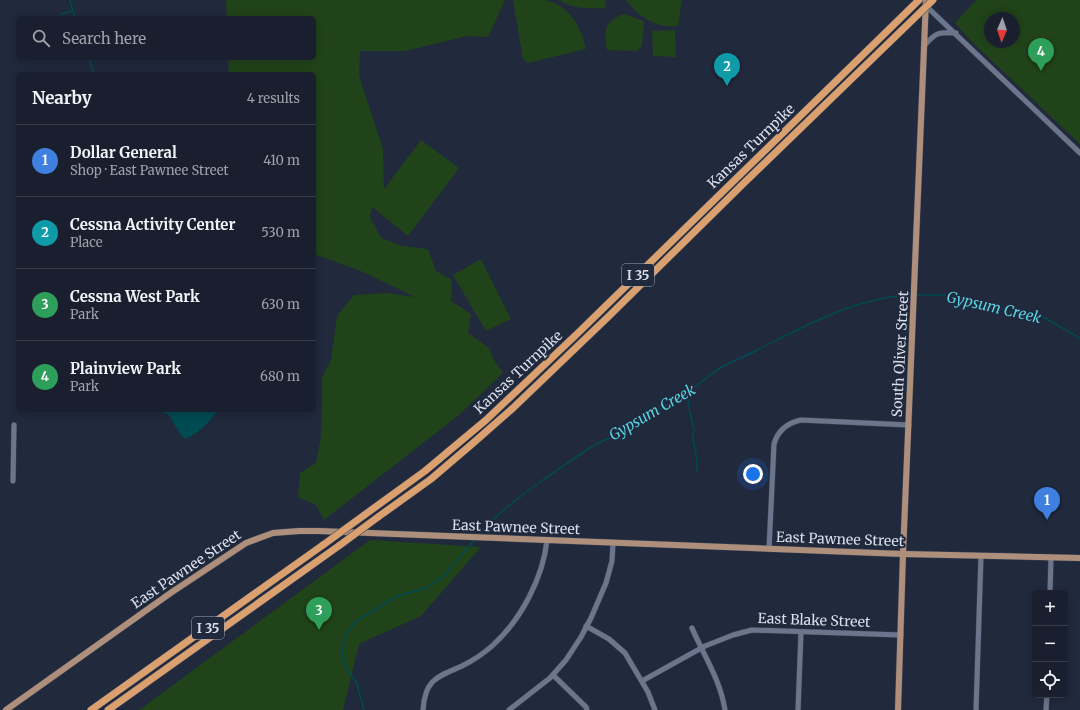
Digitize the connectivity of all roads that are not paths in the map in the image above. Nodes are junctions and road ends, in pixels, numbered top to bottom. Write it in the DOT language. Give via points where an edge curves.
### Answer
graph roads {
  1 [pos="920,0"];
  2 [pos="933,0"];
  3 [pos="926,3"];
  4 [pos="956,33"];
  5 [pos="924,45"];
  6 [pos="1080,153"];
  7 [pos="14,424"];
  8 [pos="909,425"];
  9 [pos="13,481"];
  10 [pos="547,540"];
  11 [pos="613,543"];
  12 [pos="769,549"];
  13 [pos="903,554"];
  14 [pos="981,556"];
  15 [pos="1051,557"];
  16 [pos="1080,558"];
  17 [pos="1050,590"];
  18 [pos="586,626"];
  19 [pos="692,628"];
  20 [pos="801,632"];
  21 [pos="901,635"];
  22 [pos="702,648"];
  23 [pos="553,675"];
  24 [pos="642,681"];
  25 [pos="1046,698"];
  26 [pos="6,710"];
  27 [pos="92,710"];
  28 [pos="108,710"];
  29 [pos="423,710"];
  30 [pos="509,710"];
  31 [pos="586,710"];
  32 [pos="655,710"];
  33 [pos="725,710"];
  34 [pos="798,710"];
  35 [pos="898,710"];
  36 [pos="976,710"];
  37 [pos="1046,710"];
  1 -- 3 [label="street"];
  1 -- 27 [label="highway, Kansas Turnpike / I 35, bridge" via="486,420 425,471"];
  2 -- 28 [label="highway, Kansas Turnpike / I 35, bridge" via="513,408 431,479"];
  3 -- 4 [label="street"];
  3 -- 5 [label="main road, South Oliver Street"];
  4 -- 5 [label="street" via="936,34"];
  4 -- 6 [label="street"];
  5 -- 8 [label="main road, South Oliver Street"];
  7 -- 9 [label="street"];
  8 -- 12 [label="street" via="801,420 791,422 781,430 774,444"];
  8 -- 13 [label="main road, South Oliver Street"];
  10 -- 11 [label="main road, East Pawnee Street"];
  10 -- 26 [label="main road, East Pawnee Street" via="299,531 255,539 212,564"];
  10 -- 29 [label="street" via="539,578 503,636 463,665 437,677 426,692"];
  11 -- 12 [label="main road, East Pawnee Street"];
  11 -- 18 [label="street" via="606,583"];
  12 -- 13 [label="main road, East Pawnee Street"];
  13 -- 14 [label="main road, East Pawnee Street"];
  13 -- 21 [label="main road, South Oliver Street"];
  14 -- 15 [label="main road, East Pawnee Street"];
  14 -- 36 [label="street"];
  15 -- 16 [label="main road, East Pawnee Street"];
  15 -- 17 [label="street"];
  18 -- 23 [label="street" via="566,660"];
  18 -- 24 [label="street" via="609,639 625,653"];
  19 -- 22 [label="street"];
  20 -- 21 [label="street, East Blake Street"];
  20 -- 22 [label="street, East Blake Street" via="752,630"];
  20 -- 34 [label="street"];
  21 -- 35 [label="main road, South Oliver Street"];
  22 -- 24 [label="street, East Blake Street"];
  22 -- 33 [label="street" via="723,697"];
  23 -- 30 [label="street"];
  23 -- 31 [label="street" via="586,707"];
  24 -- 32 [label="street"];
  25 -- 37 [label="street"];
}
